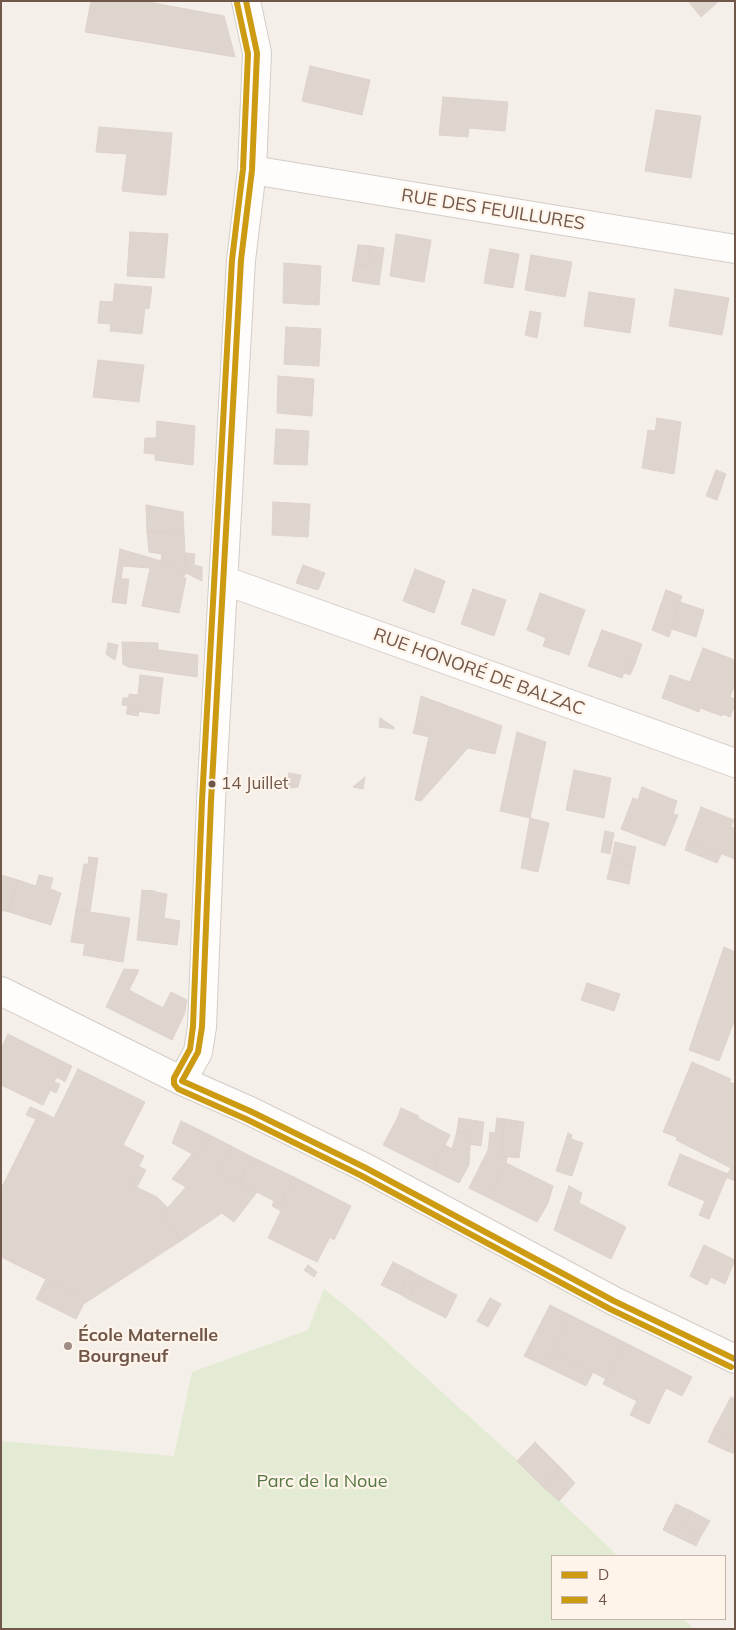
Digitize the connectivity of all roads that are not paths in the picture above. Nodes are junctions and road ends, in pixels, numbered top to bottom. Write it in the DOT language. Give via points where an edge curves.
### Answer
graph roads {
  1 [pos="246,1"];
  2 [pos="252,170"];
  3 [pos="735,249"];
  4 [pos="223,580"];
  5 [pos="735,763"];
  6 [pos="1,991"];
  7 [pos="182,1081"];
  8 [pos="735,1358"];
  1 -- 2 [label="street" via="257,53"];
  2 -- 3 [label="street, RUE DES FEUILLURES"];
  2 -- 4 [label="street" via="241,260"];
  4 -- 5 [label="street, RUE HONORÉ DE BALZAC"];
  4 -- 7 [label="street" via="202,1026 198,1052"];
  6 -- 7 [label="street"];
  7 -- 8 [label="street" via="364,1167 614,1301"];
}
